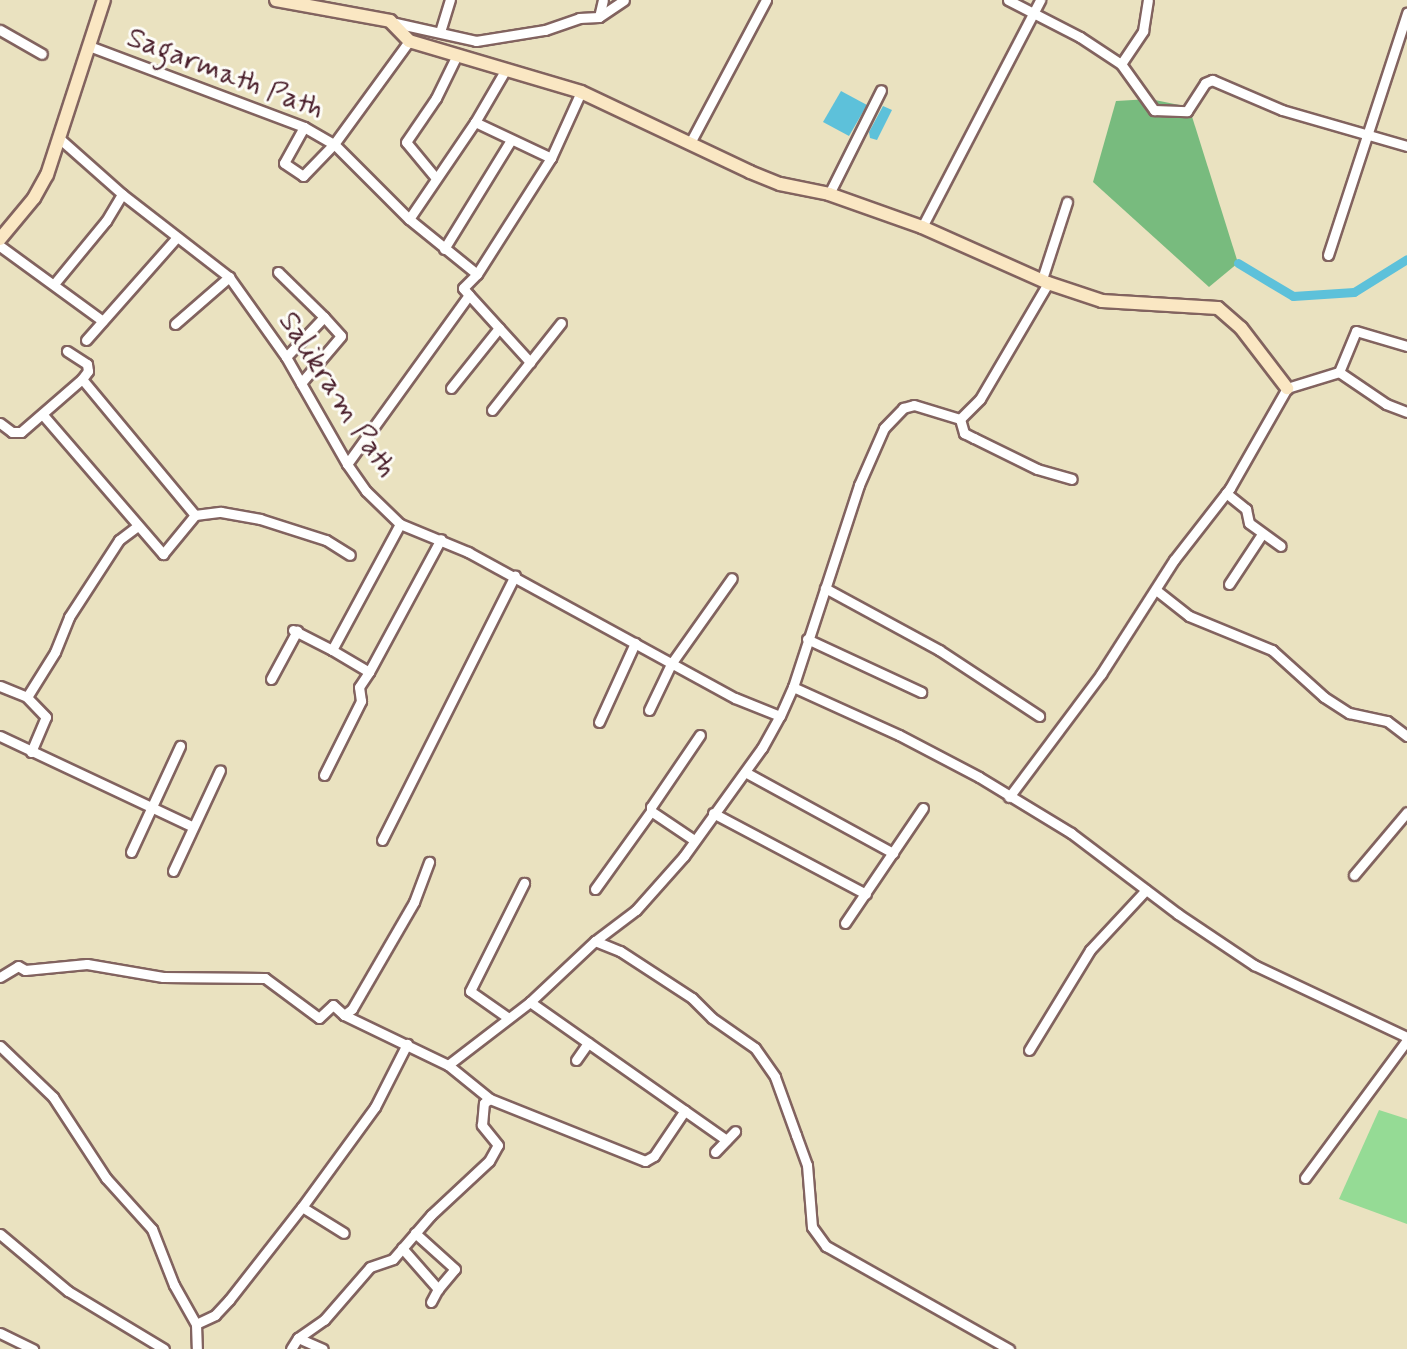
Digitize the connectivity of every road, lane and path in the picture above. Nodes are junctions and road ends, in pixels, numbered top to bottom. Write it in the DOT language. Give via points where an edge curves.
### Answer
graph roads {
  1 [pos="104,0"];
  2 [pos="276,0"];
  3 [pos="450,0"];
  4 [pos="603,0"];
  5 [pos="624,0"];
  6 [pos="766,0"];
  7 [pos="1008,0"];
  8 [pos="1040,0"];
  9 [pos="1148,0"];
  10 [pos="1035,13"];
  11 [pos="1407,13"];
  12 [pos="599,17"];
  13 [pos="390,21"];
  14 [pos="0,30"];
  15 [pos="440,32"];
  16 [pos="409,41"];
  17 [pos="89,46"];
  18 [pos="42,54"];
  19 [pos="456,57"];
  20 [pos="1121,64"];
  21 [pos="506,69"];
  22 [pos="881,90"];
  23 [pos="581,92"];
  24 [pos="475,122"];
  25 [pos="304,127"];
  26 [pos="1369,137"];
  27 [pos="59,138"];
  28 [pos="511,140"];
  29 [pos="690,143"];
  30 [pos="334,144"];
  31 [pos="1407,146"];
  32 [pos="551,158"];
  33 [pos="435,177"];
  34 [pos="122,194"];
  35 [pos="829,194"];
  36 [pos="1067,202"];
  37 [pos="409,219"];
  38 [pos="922,227"];
  39 [pos="177,237"];
  40 [pos="0,239"];
  41 [pos="0,246"];
  42 [pos="444,249"];
  43 [pos="1328,255"];
  44 [pos="278,272"];
  45 [pos="477,274"];
  46 [pos="229,277"];
  47 [pos="1045,281"];
  48 [pos="54,284"];
  49 [pos="469,295"];
  50 [pos="324,317"];
  51 [pos="103,321"];
  52 [pos="561,323"];
  53 [pos="175,324"];
  54 [pos="499,328"];
  55 [pos="86,340"];
  56 [pos="1407,346"];
  57 [pos="67,351"];
  58 [pos="286,357"];
  59 [pos="530,362"];
  60 [pos="1339,372"];
  61 [pos="82,379"];
  62 [pos="301,383"];
  63 [pos="451,388"];
  64 [pos="1287,388"];
  65 [pos="492,410"];
  66 [pos="1407,412"];
  67 [pos="43,415"];
  68 [pos="960,419"];
  69 [pos="0,423"];
  70 [pos="347,464"];
  71 [pos="1072,479"];
  72 [pos="1226,493"];
  73 [pos="195,515"];
  74 [pos="400,524"];
  75 [pos="136,527"];
  76 [pos="1262,534"];
  77 [pos="441,539"];
  78 [pos="1281,546"];
  79 [pos="350,555"];
  80 [pos="515,576"];
  81 [pos="732,578"];
  82 [pos="1229,584"];
  83 [pos="825,588"];
  84 [pos="1156,590"];
  85 [pos="807,639"];
  86 [pos="635,643"];
  87 [pos="332,650"];
  88 [pos="671,664"];
  89 [pos="369,672"];
  90 [pos="271,679"];
  91 [pos="0,686"];
  92 [pos="793,687"];
  93 [pos="921,692"];
  94 [pos="27,697"];
  95 [pos="649,710"];
  96 [pos="780,716"];
  97 [pos="1039,716"];
  98 [pos="599,722"];
  99 [pos="700,735"];
  100 [pos="0,736"];
  101 [pos="1407,736"];
  102 [pos="180,746"];
  103 [pos="31,752"];
  104 [pos="220,770"];
  105 [pos="745,772"];
  106 [pos="324,775"];
  107 [pos="1009,797"];
  108 [pos="151,807"];
  109 [pos="923,808"];
  110 [pos="651,811"];
  111 [pos="1407,812"];
  112 [pos="713,813"];
  113 [pos="193,827"];
  114 [pos="382,840"];
  115 [pos="694,840"];
  116 [pos="131,852"];
  117 [pos="893,853"];
  118 [pos="429,862"];
  119 [pos="173,871"];
  120 [pos="1354,875"];
  121 [pos="524,883"];
  122 [pos="595,889"];
  123 [pos="1146,890"];
  124 [pos="866,894"];
  125 [pos="845,923"];
  126 [pos="595,941"];
  127 [pos="0,977"];
  128 [pos="530,1002"];
  129 [pos="344,1015"];
  130 [pos="507,1017"];
  131 [pos="1407,1038"];
  132 [pos="588,1043"];
  133 [pos="407,1044"];
  134 [pos="0,1046"];
  135 [pos="1029,1050"];
  136 [pos="576,1060"];
  137 [pos="448,1065"];
  138 [pos="490,1099"];
  139 [pos="685,1110"];
  140 [pos="735,1131"];
  141 [pos="726,1140"];
  142 [pos="715,1152"];
  143 [pos="1305,1178"];
  144 [pos="302,1207"];
  145 [pos="344,1233"];
  146 [pos="415,1233"];
  147 [pos="0,1234"];
  148 [pos="402,1248"];
  149 [pos="438,1289"];
  150 [pos="431,1302"];
  151 [pos="196,1324"];
  152 [pos="0,1333"];
  153 [pos="298,1338"];
  154 [pos="33,1349"];
  155 [pos="164,1349"];
  156 [pos="197,1349"];
  157 [pos="291,1349"];
  158 [pos="323,1349"];
  159 [pos="1009,1349"];
  1 -- 17 [label="street"];
  2 -- 13 [label="street"];
  3 -- 15 [label="street"];
  4 -- 12 [label="street"];
  5 -- 12 [label="street"];
  6 -- 29 [label="street"];
  7 -- 10 [label="street"];
  8 -- 10 [label="street"];
  9 -- 20 [label="street" via="1143,31"];
  10 -- 20 [label="street"];
  10 -- 38 [label="street" via="1025,23"];
  11 -- 26 [label="street"];
  12 -- 15 [label="street" via="476,41"];
  13 -- 15 [label="street"];
  13 -- 16 [label="street"];
  14 -- 18 [label="street"];
  16 -- 19 [label="street"];
  16 -- 30 [label="street"];
  17 -- 25 [label="street, Sagarmath Path"];
  17 -- 27 [label="street"];
  19 -- 21 [label="street"];
  19 -- 33 [label="street" via="406,142"];
  20 -- 26 [label="street" via="1154,110 1187,111 1212,80 1282,110"];
  21 -- 23 [label="street"];
  21 -- 24 [label="street"];
  22 -- 35 [label="street"];
  23 -- 29 [label="street"];
  23 -- 32 [label="street"];
  24 -- 28 [label="street"];
  24 -- 33 [label="street"];
  25 -- 30 [label="street, Sagarmath Path"];
  25 -- 30 [label="street" via="284,163 303,176"];
  26 -- 31 [label="street"];
  26 -- 43 [label="street"];
  27 -- 34 [label="street, Salikram Path"];
  27 -- 40 [label="street" via="41,186"];
  28 -- 32 [label="street"];
  28 -- 42 [label="street"];
  29 -- 35 [label="street" via="780,184"];
  30 -- 37 [label="street, Sagarmath Path"];
  32 -- 45 [label="street"];
  33 -- 37 [label="street"];
  34 -- 39 [label="street, Salikram Path"];
  34 -- 48 [label="street"];
  35 -- 38 [label="street"];
  36 -- 47 [label="street"];
  37 -- 42 [label="street, Sagarmath Path"];
  38 -- 47 [label="street"];
  39 -- 46 [label="street, Salikram Path"];
  39 -- 51 [label="street"];
  41 -- 48 [label="street"];
  42 -- 45 [label="street, Sagarmath Path"];
  44 -- 50 [label="street"];
  45 -- 49 [label="street" via="463,288"];
  46 -- 53 [label="street"];
  46 -- 58 [label="street, Salikram Path"];
  47 -- 64 [label="street" via="1102,301 1218,308 1241,328"];
  47 -- 68 [label="street" via="980,399"];
  48 -- 51 [label="street"];
  49 -- 54 [label="street"];
  49 -- 70 [label="street"];
  50 -- 58 [label="street"];
  50 -- 62 [label="street" via="342,338"];
  51 -- 55 [label="street"];
  52 -- 59 [label="street"];
  54 -- 59 [label="street"];
  54 -- 63 [label="street"];
  56 -- 60 [label="street" via="1356,331"];
  57 -- 61 [label="street" via="87,364"];
  58 -- 62 [label="street, Salikram Path"];
  59 -- 65 [label="street"];
  60 -- 64 [label="street"];
  60 -- 66 [label="street"];
  61 -- 67 [label="street"];
  61 -- 73 [label="street"];
  62 -- 70 [label="street, Salikram Path"];
  64 -- 72 [label="street"];
  67 -- 69 [label="street" via="21,432"];
  67 -- 75 [label="street"];
  68 -- 71 [label="street" via="964,433 1037,469"];
  68 -- 83 [label="street" via="914,405 903,408 884,428"];
  70 -- 74 [label="street, Salikram Path"];
  72 -- 76 [label="street" via="1243,505 1249,523"];
  72 -- 84 [label="street"];
  73 -- 75 [label="street" via="163,554"];
  73 -- 79 [label="street" via="221,512 260,519 326,540"];
  74 -- 77 [label="street, Salikram Path"];
  74 -- 87 [label="street"];
  75 -- 94 [label="street" via="119,540 69,617"];
  76 -- 78 [label="street"];
  76 -- 82 [label="street"];
  77 -- 80 [label="street, Salikram Path"];
  77 -- 89 [label="street"];
  80 -- 86 [label="street, Salikram Path"];
  80 -- 114 [label="street"];
  81 -- 88 [label="street"];
  83 -- 85 [label="street"];
  83 -- 97 [label="street" via="939,650"];
  84 -- 101 [label="street" via="1189,616 1272,650 1349,713 1387,721"];
  84 -- 107 [label="street"];
  85 -- 92 [label="street"];
  85 -- 93 [label="street"];
  86 -- 88 [label="street, Salikram Path"];
  86 -- 98 [label="street"];
  87 -- 89 [label="street"];
  87 -- 90 [label="street" via="295,630"];
  88 -- 95 [label="street"];
  88 -- 96 [label="street, Salikram Path"];
  89 -- 106 [label="street" via="359,687 361,701"];
  91 -- 94 [label="street"];
  92 -- 96 [label="street"];
  92 -- 107 [label="street" via="941,756"];
  94 -- 103 [label="street" via="46,717"];
  96 -- 105 [label="street"];
  99 -- 110 [label="street"];
  100 -- 103 [label="street"];
  102 -- 108 [label="street"];
  103 -- 108 [label="street"];
  104 -- 113 [label="street"];
  105 -- 112 [label="street"];
  105 -- 117 [label="street"];
  107 -- 123 [label="street" via="1071,833"];
  108 -- 113 [label="street"];
  108 -- 116 [label="street"];
  109 -- 117 [label="street"];
  110 -- 115 [label="street"];
  110 -- 122 [label="street"];
  111 -- 120 [label="street"];
  112 -- 115 [label="street"];
  112 -- 124 [label="street"];
  113 -- 119 [label="street"];
  115 -- 126 [label="street" via="636,910"];
  117 -- 124 [label="street"];
  118 -- 129 [label="street" via="414,902"];
  121 -- 130 [label="street" via="470,991"];
  123 -- 131 [label="street" via="1254,965"];
  123 -- 135 [label="street" via="1090,950"];
  124 -- 125 [label="street"];
  126 -- 128 [label="street"];
  126 -- 159 [label="street" via="620,951 692,998 755,1048 775,1077 807,1165 812,1227 826,1246"];
  127 -- 129 [label="street" via="18,966 25,970 87,964 163,977 244,975 265,978 319,1018 333,1005"];
  128 -- 130 [label="street"];
  128 -- 132 [label="street"];
  129 -- 133 [label="street"];
  130 -- 137 [label="street"];
  131 -- 143 [label="street"];
  132 -- 136 [label="street"];
  132 -- 139 [label="street"];
  133 -- 137 [label="street"];
  133 -- 144 [label="street" via="375,1107"];
  134 -- 151 [label="street" via="53,1097 106,1178 152,1229"];
  137 -- 138 [label="street"];
  138 -- 139 [label="street" via="645,1161"];
  138 -- 146 [label="street" via="484,1103 482,1125 498,1145 489,1161"];
  139 -- 141 [label="street"];
  140 -- 141 [label="street"];
  141 -- 142 [label="street"];
  144 -- 145 [label="street"];
  144 -- 151 [label="street" via="229,1300"];
  146 -- 148 [label="street"];
  146 -- 149 [label="street" via="455,1269"];
  147 -- 155 [label="street" via="68,1291"];
  148 -- 149 [label="street"];
  148 -- 153 [label="street" via="393,1259 370,1267 324,1320"];
  149 -- 150 [label="street"];
  151 -- 156 [label="street"];
  152 -- 154 [label="street"];
  153 -- 157 [label="street"];
  153 -- 158 [label="street"];
}
